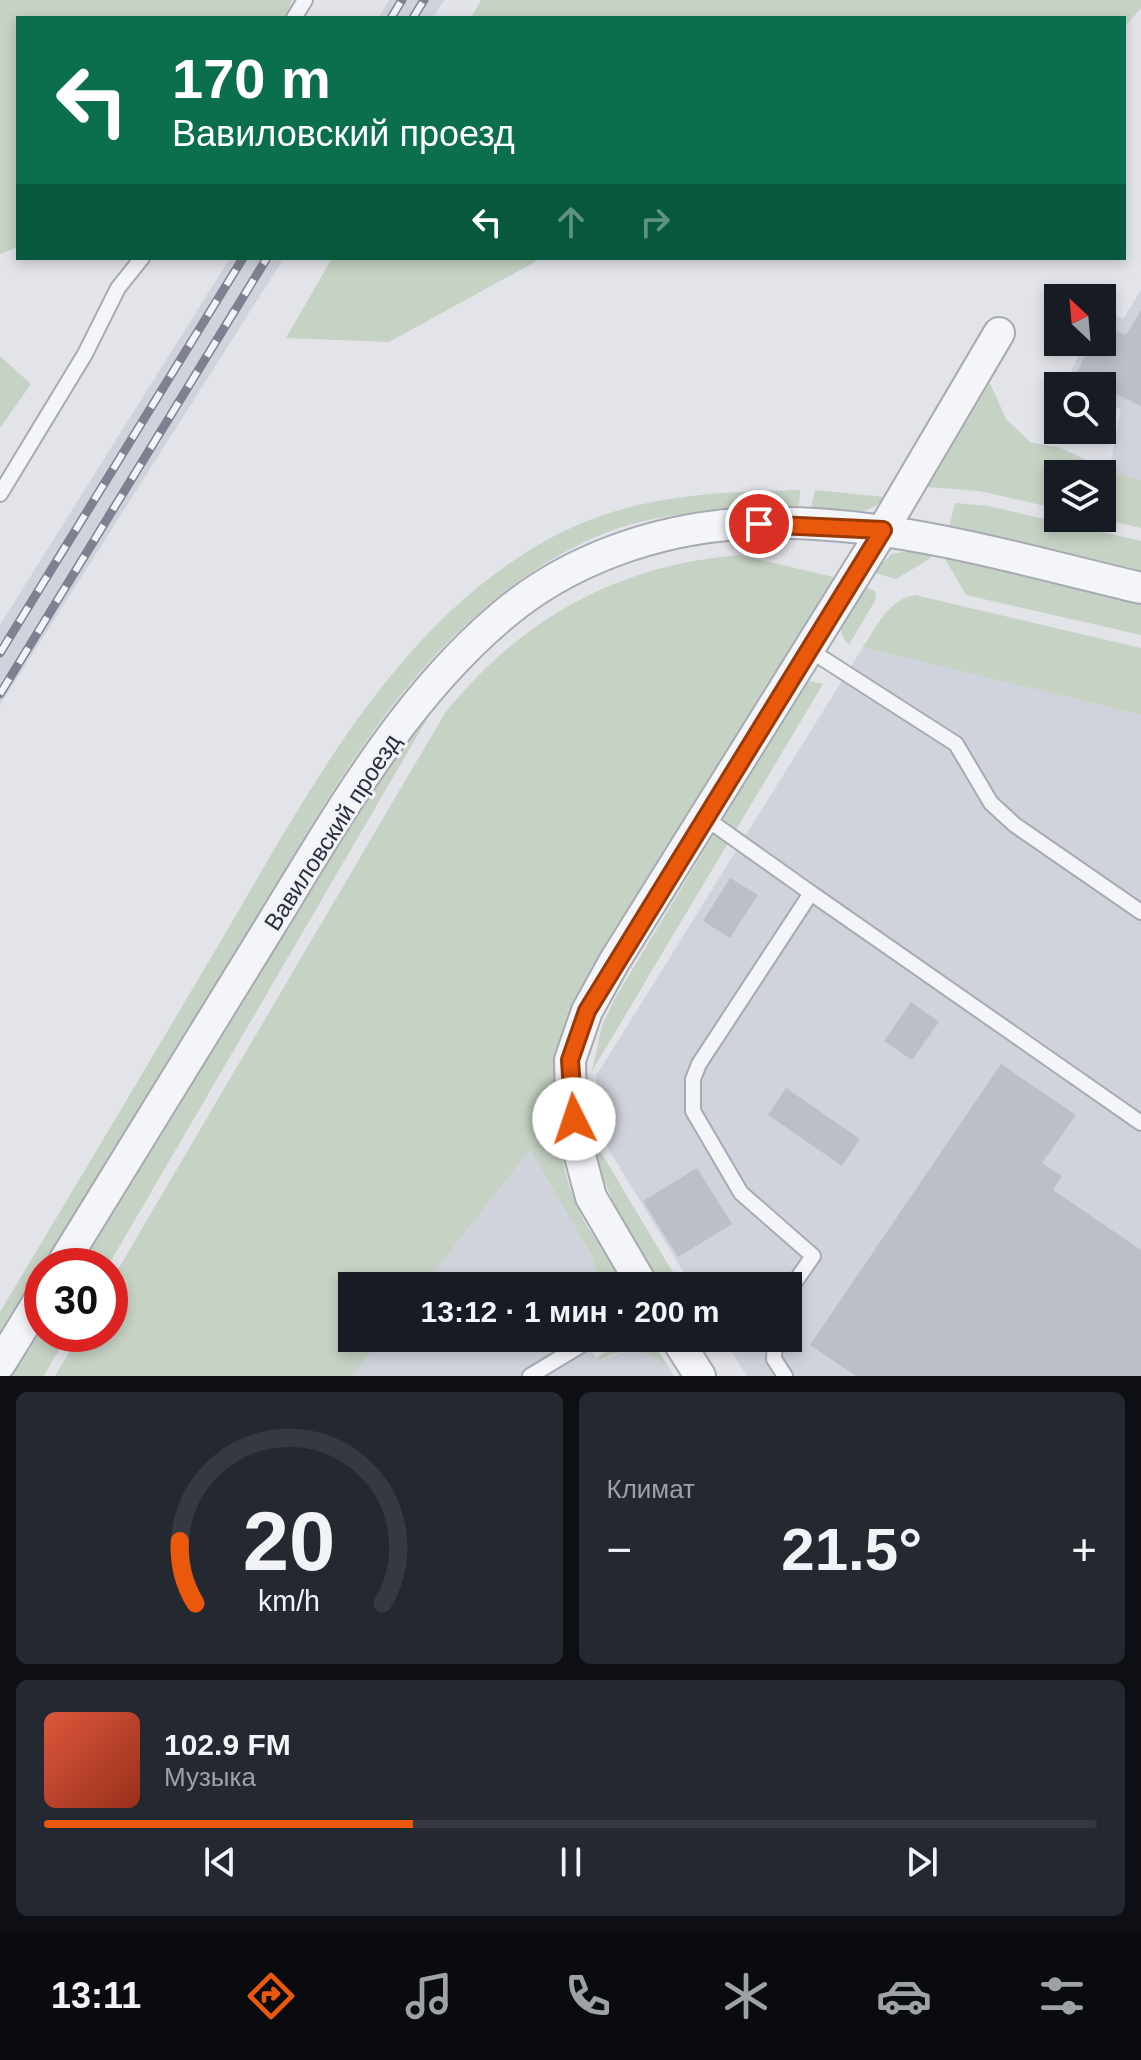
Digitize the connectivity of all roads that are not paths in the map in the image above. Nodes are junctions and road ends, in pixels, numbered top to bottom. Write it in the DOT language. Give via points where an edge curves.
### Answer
graph roads {
  1 [pos="140,260"];
  2 [pos="999,333"];
  3 [pos="0,494"];
  4 [pos="883,530"];
  5 [pos="1141,588"];
  6 [pos="808,649"];
  7 [pos="704,817"];
  8 [pos="811,893"];
  9 [pos="1141,912"];
  10 [pos="1141,1123"];
  11 [pos="72,1248"];
  12 [pos="635,1272"];
  13 [pos="802,1272"];
  14 [pos="24,1325"];
  15 [pos="570,1352"];
  16 [pos="685,1352"];
  17 [pos="774,1352"];
  18 [pos="0,1364"];
  19 [pos="530,1376"];
  20 [pos="700,1376"];
  21 [pos="785,1376"];
  1 -- 3 [label="lane" via="118,288 85,354"];
  2 -- 4 [label="street"];
  4 -- 5 [label="street, Вавиловский проезд"];
  4 -- 6 [label="street"];
  4 -- 11 [label="street, Вавиловский проезд" via="737,524 665,535 599,556 504,613 455,660 361,778"];
  6 -- 7 [label="street"];
  6 -- 9 [label="lane" via="956,744 999,811"];
  7 -- 8 [label="lane"];
  7 -- 12 [label="street" via="607,974 570,1060 576,1141 591,1197"];
  8 -- 10 [label="lane"];
  8 -- 13 [label="lane" via="699,1064 691,1095 693,1111 741,1193 813,1256"];
  14 -- 18 [label="street"];
  15 -- 19 [label="lane"];
  16 -- 20 [label="street"];
  17 -- 21 [label="lane"];
}
